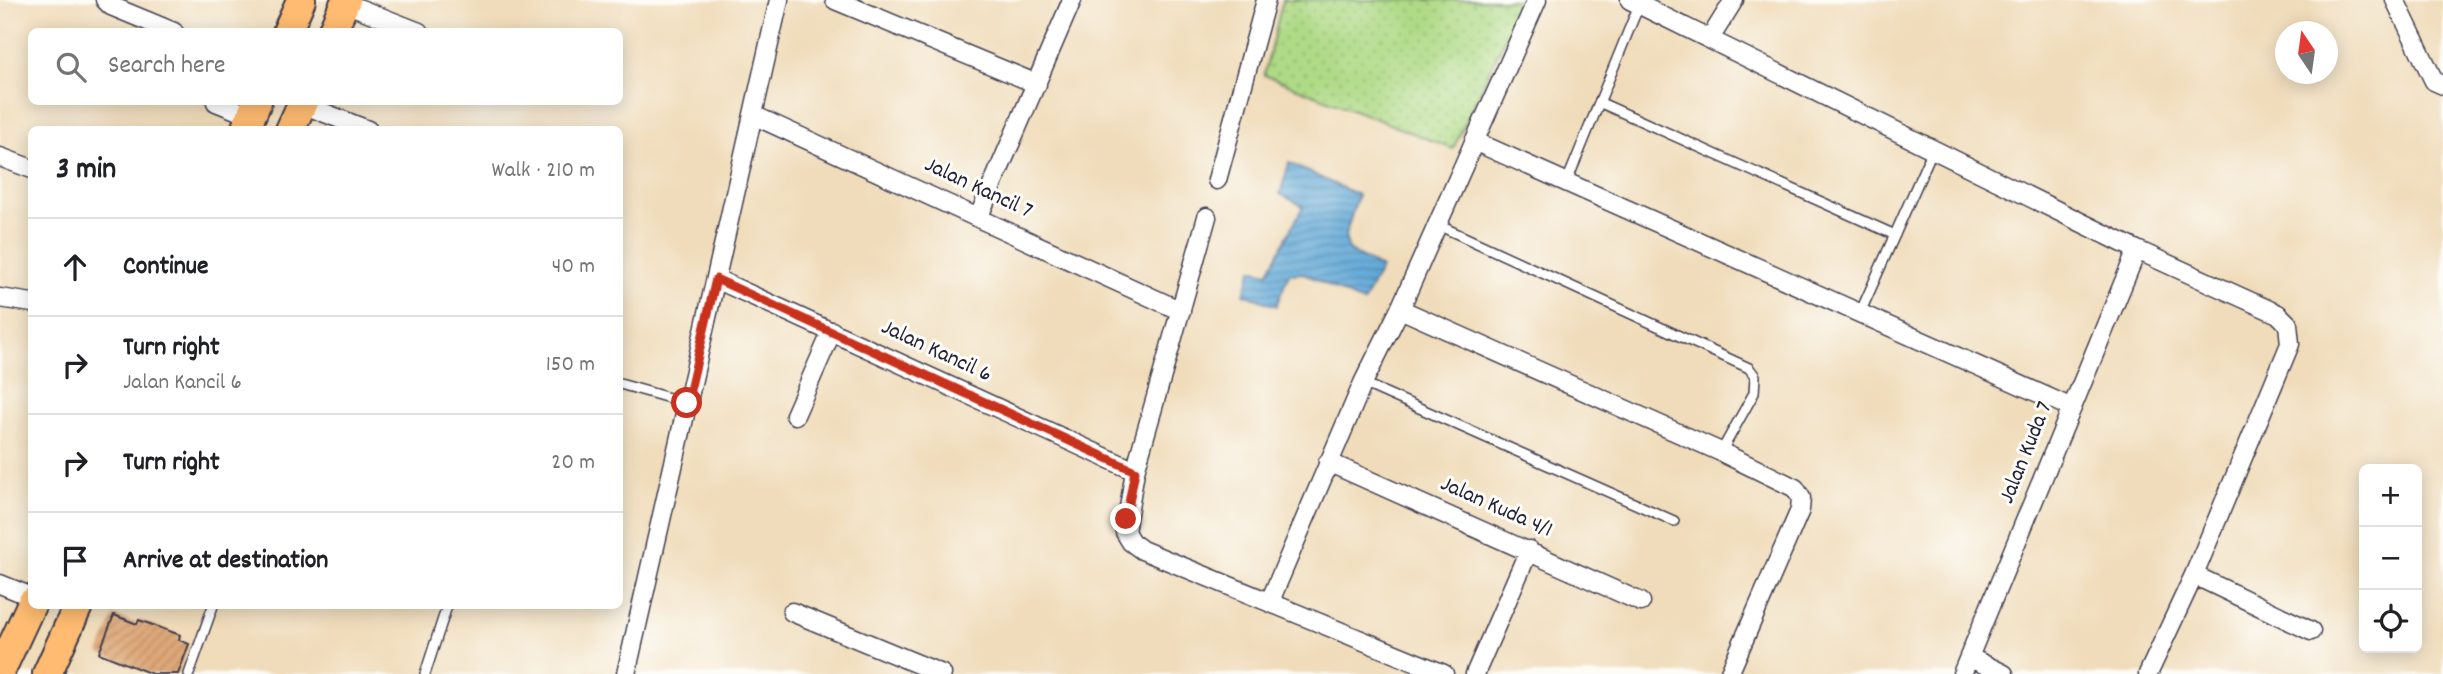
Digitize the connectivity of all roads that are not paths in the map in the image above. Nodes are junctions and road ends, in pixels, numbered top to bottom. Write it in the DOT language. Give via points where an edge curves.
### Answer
graph roads {
  1 [pos="105,0"];
  2 [pos="301,0"];
  3 [pos="779,0"];
  4 [pos="835,0"];
  5 [pos="1072,0"];
  6 [pos="1266,0"];
  7 [pos="1537,0"];
  8 [pos="1734,0"];
  9 [pos="2395,0"];
  10 [pos="345,1"];
  11 [pos="1634,2"];
  12 [pos="164,28"];
  13 [pos="289,28"];
  14 [pos="334,28"];
  15 [pos="409,28"];
  16 [pos="1711,37"];
  17 [pos="1037,84"];
  18 [pos="2443,85"];
  19 [pos="1601,103"];
  20 [pos="224,105"];
  21 [pos="301,105"];
  22 [pos="307,105"];
  23 [pos="753,114"];
  24 [pos="251,116"];
  25 [pos="292,126"];
  26 [pos="358,126"];
  27 [pos="1474,141"];
  28 [pos="1933,149"];
  29 [pos="0,157"];
  30 [pos="28,168"];
  31 [pos="1217,180"];
  32 [pos="1566,184"];
  33 [pos="979,216"];
  34 [pos="1207,217"];
  35 [pos="1438,225"];
  36 [pos="1895,235"];
  37 [pos="2137,250"];
  38 [pos="716,279"];
  39 [pos="0,298"];
  40 [pos="28,302"];
  41 [pos="1401,309"];
  42 [pos="1181,311"];
  43 [pos="1860,313"];
  44 [pos="832,331"];
  45 [pos="1363,383"];
  46 [pos="623,385"];
  47 [pos="687,403"];
  48 [pos="2071,408"];
  49 [pos="794,415"];
  50 [pos="1721,452"];
  51 [pos="1328,462"];
  52 [pos="1135,471"];
  53 [pos="1674,521"];
  54 [pos="1530,550"];
  55 [pos="2194,575"];
  56 [pos="0,584"];
  57 [pos="28,595"];
  58 [pos="1270,601"];
  59 [pos="1641,603"];
  60 [pos="29,609"];
  61 [pos="77,609"];
  62 [pos="212,609"];
  63 [pos="446,609"];
  64 [pos="792,612"];
  65 [pos="2311,631"];
  66 [pos="1965,666"];
  67 [pos="0,673"];
  68 [pos="47,674"];
  69 [pos="189,674"];
  70 [pos="425,674"];
  71 [pos="625,674"];
  72 [pos="942,674"];
  73 [pos="1444,674"];
  74 [pos="1475,674"];
  75 [pos="1729,674"];
  76 [pos="2004,674"];
  77 [pos="2148,674"];
  1 -- 12 [label="street"];
  2 -- 13 [label="highway"];
  3 -- 23 [label="street"];
  4 -- 17 [label="street"];
  5 -- 17 [label="street"];
  6 -- 31 [label="street"];
  7 -- 27 [label="street"];
  8 -- 16 [label="street"];
  9 -- 18 [label="street" via="2434,81"];
  10 -- 14 [label="highway"];
  10 -- 15 [label="street"];
  11 -- 16 [label="street"];
  11 -- 19 [label="lane"];
  16 -- 28 [label="street"];
  17 -- 33 [label="street"];
  19 -- 32 [label="lane"];
  19 -- 36 [label="lane"];
  20 -- 24 [label="street"];
  21 -- 25 [label="highway"];
  22 -- 26 [label="street"];
  23 -- 33 [label="street, Jalan Kancil 7"];
  23 -- 38 [label="street"];
  27 -- 32 [label="street"];
  27 -- 35 [label="street"];
  28 -- 36 [label="lane"];
  28 -- 37 [label="street"];
  29 -- 30 [label="street"];
  32 -- 43 [label="street"];
  33 -- 42 [label="street, Jalan Kancil 7"];
  34 -- 42 [label="street"];
  35 -- 41 [label="street"];
  35 -- 50 [label="lane" via="1749,368 1755,376 1754,393"];
  36 -- 43 [label="lane"];
  37 -- 48 [label="street, Jalan Kuda 7"];
  37 -- 55 [label="street" via="2278,314 2288,324 2290,344"];
  38 -- 44 [label="street, Jalan Kancil 6"];
  38 -- 47 [label="street"];
  39 -- 40 [label="street"];
  41 -- 45 [label="street"];
  41 -- 50 [label="street"];
  42 -- 52 [label="street"];
  43 -- 48 [label="street"];
  44 -- 49 [label="street"];
  44 -- 52 [label="street, Jalan Kancil 6"];
  45 -- 51 [label="street"];
  45 -- 53 [label="lane"];
  46 -- 47 [label="lane"];
  47 -- 71 [label="street"];
  48 -- 66 [label="street, Jalan Kuda 7"];
  50 -- 75 [label="street" via="1795,488 1801,498 1800,510"];
  51 -- 54 [label="street, Jalan Kuda 4/1"];
  51 -- 58 [label="street"];
  52 -- 58 [label="street" via="1125,532 1131,542"];
  54 -- 59 [label="street, Jalan Kuda 4/1"];
  54 -- 74 [label="street"];
  55 -- 65 [label="street"];
  55 -- 77 [label="street"];
  56 -- 57 [label="street"];
  58 -- 73 [label="street"];
  60 -- 67 [label="highway"];
  61 -- 68 [label="highway"];
  62 -- 69 [label="lane"];
  63 -- 70 [label="lane"];
  64 -- 72 [label="street"];
  66 -- 76 [label="street"];
}
